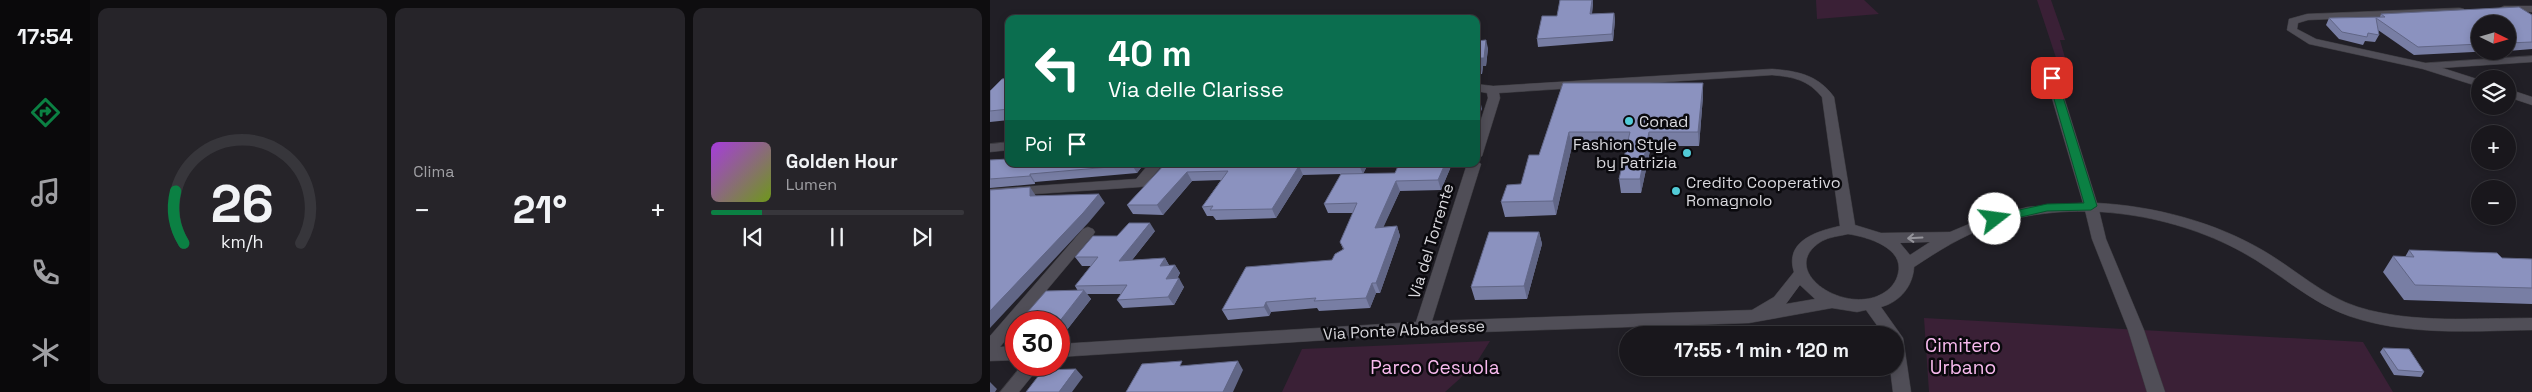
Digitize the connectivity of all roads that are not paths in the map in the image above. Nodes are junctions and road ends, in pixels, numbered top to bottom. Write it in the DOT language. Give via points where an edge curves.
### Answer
graph roads {
  1 [pos="2500,0"];
  2 [pos="2532,7"];
  3 [pos="2473,10"];
  4 [pos="2492,10"];
  5 [pos="2532,60"];
  6 [pos="2426,66"];
  7 [pos="2052,78"];
  8 [pos="2471,81"];
  9 [pos="1480,87"];
  10 [pos="1493,90"];
  11 [pos="2516,96"];
  12 [pos="2532,101"];
  13 [pos="1480,144"];
  14 [pos="1005,146"];
  15 [pos="990,148"];
  16 [pos="1153,167"];
  17 [pos="1473,167"];
  18 [pos="990,193"];
  19 [pos="2091,206"];
  20 [pos="1848,229"];
  21 [pos="1088,232"];
  22 [pos="1880,236"];
  23 [pos="1950,236"];
  24 [pos="1906,265"];
  25 [pos="1800,275"];
  26 [pos="1832,302"];
  27 [pos="1870,304"];
  28 [pos="1750,317"];
  29 [pos="2532,324"];
  30 [pos="1886,326"];
  31 [pos="1422,328"];
  32 [pos="990,347"];
  33 [pos="1070,349"];
  34 [pos="1005,353"];
  35 [pos="990,354"];
  36 [pos="1023,376"];
  37 [pos="1900,376"];
  38 [pos="1009,392"];
  39 [pos="1902,392"];
  40 [pos="2156,392"];
  1 -- 2 [label="street"];
  2 -- 4 [label="street"];
  3 -- 6 [label="street" via="2307,17 2293,21 2291,25 2297,35 2313,42"];
  5 -- 6 [label="street"];
  6 -- 8 [label="street"];
  7 -- 19 [label="street"];
  9 -- 10 [label="street"];
  10 -- 13 [label="street" via="1493,104"];
  10 -- 20 [label="street" via="1772,72 1794,74 1817,82 1828,97"];
  11 -- 12 [label="street"];
  14 -- 15 [label="street"];
  16 -- 18 [label="street" via="1140,182"];
  17 -- 31 [label="street, Via del Torrente"];
  19 -- 23 [label="street" via="2021,212"];
  19 -- 29 [label="street" via="2136,210 2212,232 2282,267 2325,298 2354,312 2379,319"];
  19 -- 40 [label="street" via="2099,239 2136,330"];
  20 -- 22 [label="street"];
  20 -- 25 [label="street" via="1833,230 1808,243 1799,258"];
  21 -- 32 [label="street"];
  23 -- 22 [label="street, one-way" via="1906,239"];
  22 -- 24 [label="street" via="1901,254"];
  23 -- 24 [label="street"];
  24 -- 27 [label="street" via="1906,276 1900,287 1883,301"];
  25 -- 26 [label="street" via="1817,295"];
  25 -- 28 [label="street" via="1780,301"];
  26 -- 27 [label="street"];
  26 -- 28 [label="street, Via Ponte Abbadesse"];
  27 -- 30 [label="street"];
  28 -- 31 [label="street, Via Ponte Abbadesse"];
  31 -- 33 [label="street, Via Ponte Abbadesse"];
  34 -- 35 [label="street"];
  36 -- 38 [label="street"];
  37 -- 39 [label="street"];
}
